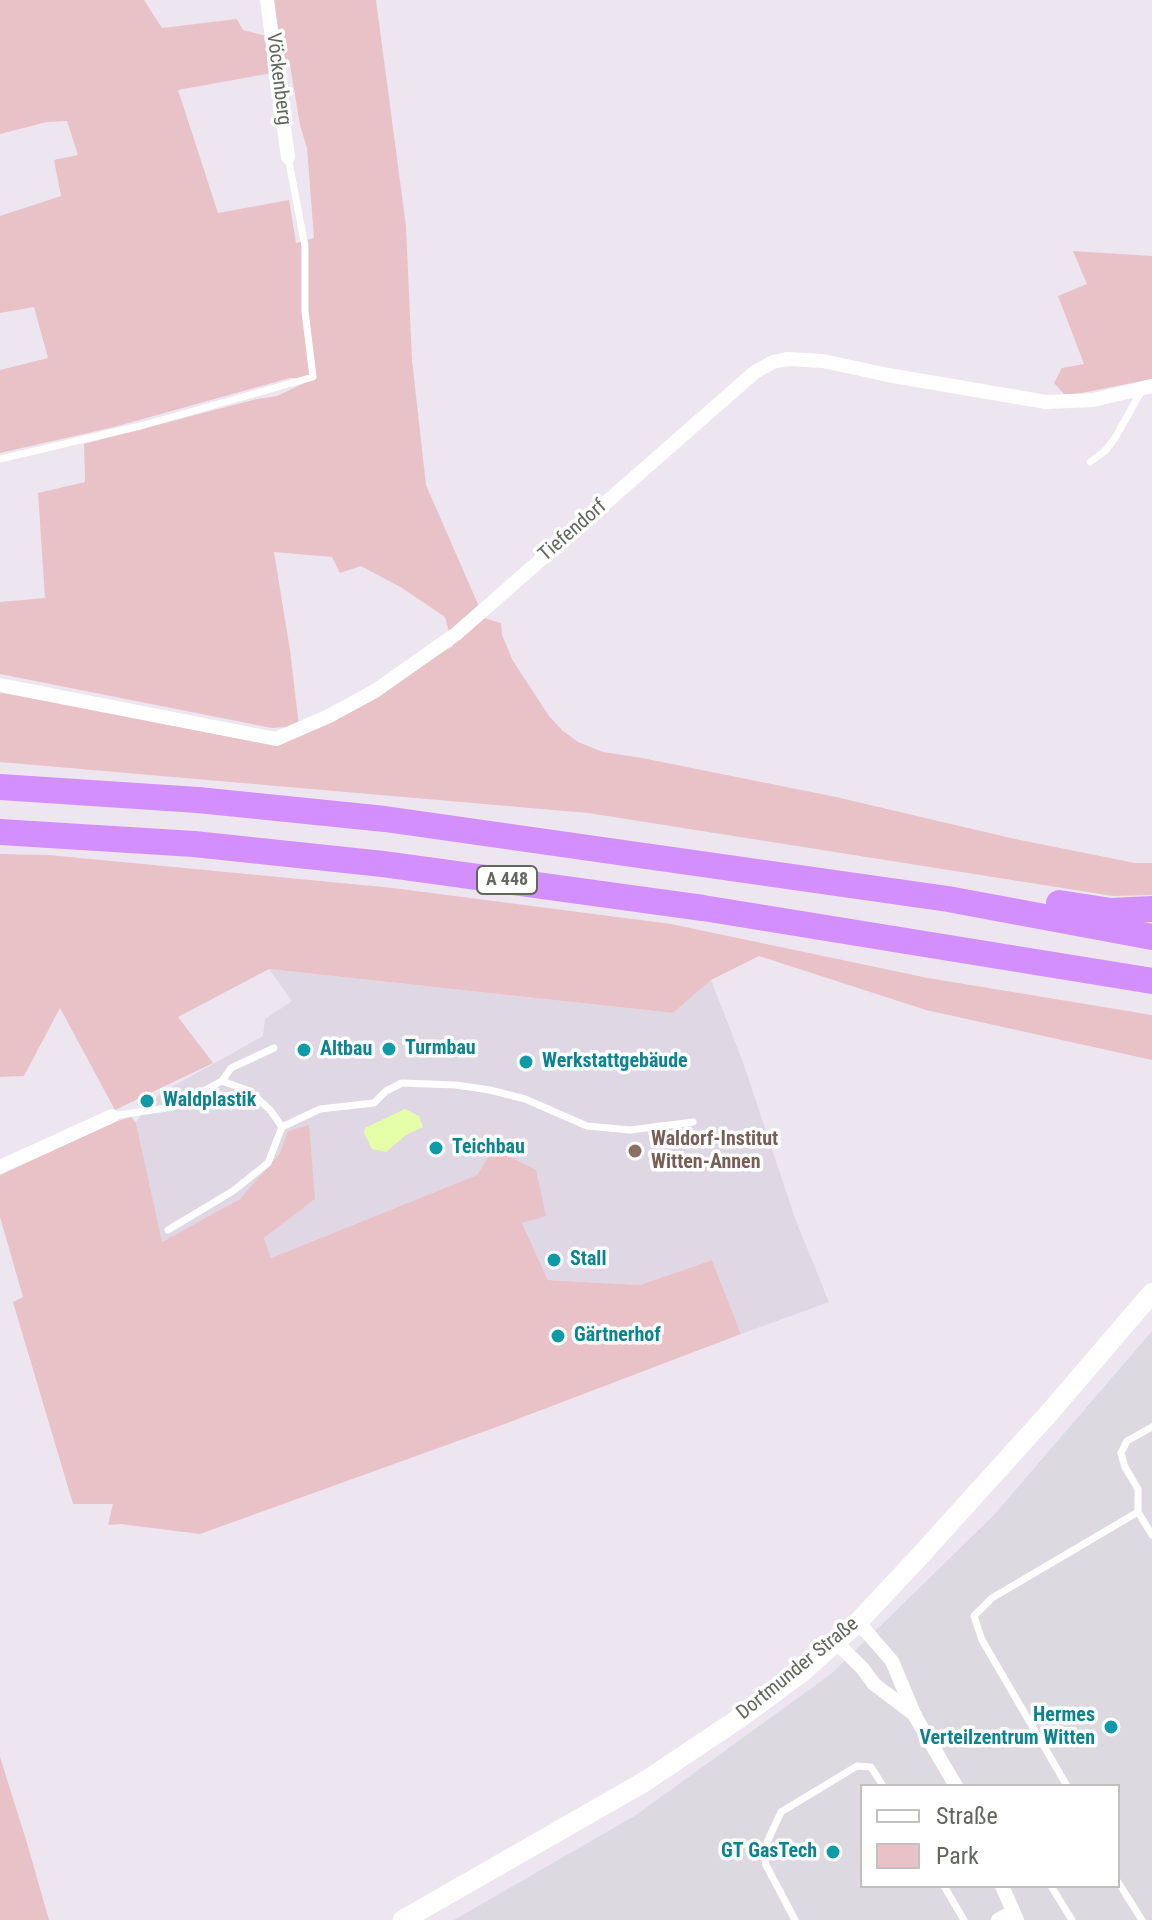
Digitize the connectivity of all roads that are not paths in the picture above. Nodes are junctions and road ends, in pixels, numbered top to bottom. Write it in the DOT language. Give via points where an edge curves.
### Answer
graph roads {
  1 [pos="267,0"];
  2 [pos="288,157"];
  3 [pos="1147,388"];
  4 [pos="0,459"];
  5 [pos="1090,462"];
  6 [pos="0,685"];
  7 [pos="0,787"];
  8 [pos="0,832"];
  9 [pos="948,899"];
  10 [pos="1152,909"];
  11 [pos="1152,937"];
  12 [pos="1152,981"];
  13 [pos="274,1048"];
  14 [pos="222,1081"];
  15 [pos="112,1116"];
  16 [pos="693,1122"];
  17 [pos="282,1127"];
  18 [pos="0,1167"];
  19 [pos="168,1230"];
  20 [pos="1152,1293"];
  21 [pos="1152,1427"];
  22 [pos="1138,1512"];
  23 [pos="1152,1535"];
  24 [pos="858,1622"];
  25 [pos="836,1642"];
  26 [pos="915,1716"];
  27 [pos="882,1784"];
  28 [pos="955,1784"];
  29 [pos="1066,1784"];
  30 [pos="1120,1885"];
  31 [pos="945,1888"];
  32 [pos="1003,1888"];
  33 [pos="1052,1888"];
  34 [pos="1015,1916"];
  35 [pos="403,1920"];
  36 [pos="795,1920"];
  37 [pos="964,1920"];
  38 [pos="998,1920"];
  39 [pos="1072,1920"];
  40 [pos="1142,1920"];
  1 -- 2 [label="street, Vöckenberg"];
  2 -- 4 [label="lane" via="305,246 313,377"];
  3 -- 5 [label="lane" via="1105,451"];
  3 -- 6 [label="street, Tiefendorf" via="1093,400 1046,402 823,361 773,362 755,372 456,634 375,691 276,739"];
  7 -- 9 [label="highway, A 448" via="385,819"];
  8 -- 12 [label="highway, A 448" via="194,844 383,864 703,908"];
  9 -- 10 [label="highway" via="1024,897 1111,911"];
  9 -- 11 [label="highway, A 448"];
  13 -- 14 [label="lane" via="231,1068"];
  14 -- 15 [label="lane" via="173,1107"];
  14 -- 17 [label="lane" via="250,1091"];
  15 -- 18 [label="street"];
  16 -- 17 [label="lane" via="630,1130 587,1126 490,1090 402,1083 374,1103 320,1109"];
  17 -- 19 [label="lane" via="268,1163"];
  20 -- 24 [label="main road, Dortmunder Straße"];
  21 -- 22 [label="lane" via="1127,1441 1121,1453 1138,1489"];
  22 -- 23 [label="lane"];
  22 -- 29 [label="lane" via="992,1598 974,1616 982,1640"];
  24 -- 25 [label="main road, Dortmunder Straße"];
  24 -- 26 [label="street" via="892,1661"];
  25 -- 26 [label="street" via="874,1684"];
  25 -- 35 [label="main road, Dortmunder Straße" via="741,1717 644,1782"];
  26 -- 28 [label="street"];
  27 -- 36 [label="lane" via="871,1767 857,1766 781,1812 763,1851"];
  30 -- 40 [label="lane"];
  31 -- 37 [label="lane"];
  32 -- 34 [label="street"];
  33 -- 39 [label="lane"];
  34 -- 38 [label="street"];
}
